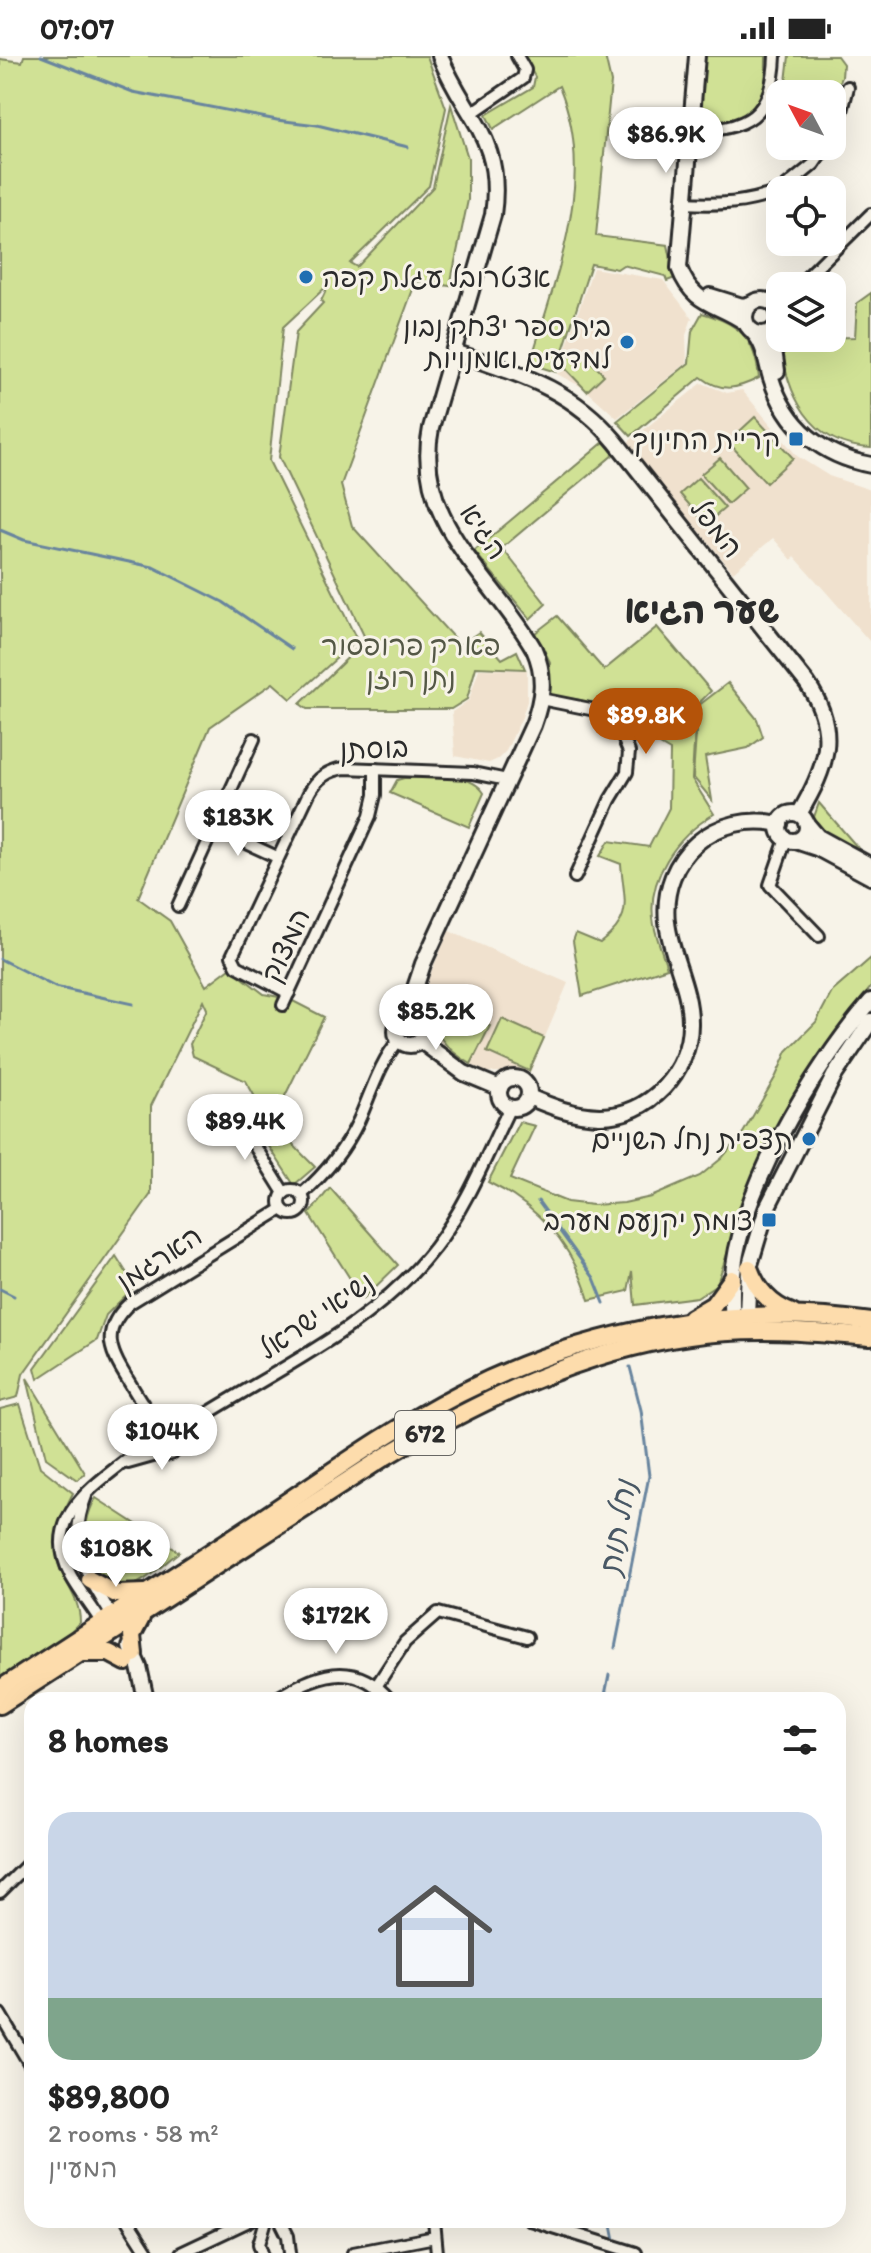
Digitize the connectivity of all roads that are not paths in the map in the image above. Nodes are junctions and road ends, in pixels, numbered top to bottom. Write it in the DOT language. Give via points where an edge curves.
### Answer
graph roads {
  1 [pos="440,56"];
  2 [pos="517,56"];
  3 [pos="697,56"];
  4 [pos="775,56"];
  5 [pos="848,87"];
  6 [pos="846,95"];
  7 [pos="472,113"];
  8 [pos="690,131"];
  9 [pos="817,160"];
  10 [pos="799,176"];
  11 [pos="766,196"];
  12 [pos="683,203"];
  13 [pos="871,214"];
  14 [pos="812,272"];
  15 [pos="685,282"];
  16 [pos="766,300"];
  17 [pos="757,302"];
  18 [pos="766,304"];
  19 [pos="750,327"];
  20 [pos="766,332"];
  21 [pos="454,352"];
  22 [pos="774,352"];
  23 [pos="779,396"];
  24 [pos="867,463"];
  25 [pos="541,699"];
  26 [pos="254,739"];
  27 [pos="375,769"];
  28 [pos="507,780"];
  29 [pos="803,819"];
  30 [pos="780,824"];
  31 [pos="214,828"];
  32 [pos="791,840"];
  33 [pos="277,857"];
  34 [pos="871,866"];
  35 [pos="575,877"];
  36 [pos="871,877"];
  37 [pos="178,906"];
  38 [pos="819,936"];
  39 [pos="289,993"];
  40 [pos="871,1001"];
  41 [pos="283,1005"];
  42 [pos="412,1017"];
  43 [pos="871,1021"];
  44 [pos="399,1040"];
  45 [pos="421,1041"];
  46 [pos="500,1088"];
  47 [pos="529,1097"];
  48 [pos="510,1107"];
  49 [pos="207,1124"];
  50 [pos="284,1193"];
  51 [pos="301,1195"];
  52 [pos="282,1209"];
  53 [pos="749,1268"];
  54 [pos="732,1279"];
  55 [pos="801,1316"];
  56 [pos="686,1321"];
  57 [pos="739,1321"];
  58 [pos="871,1322"];
  59 [pos="871,1337"];
  60 [pos="150,1415"];
  61 [pos="200,1418"];
  62 [pos="166,1425"];
  63 [pos="150,1437"];
  64 [pos="180,1437"];
  65 [pos="160,1454"];
  66 [pos="126,1463"];
  67 [pos="88,1491"];
  68 [pos="90,1580"];
  69 [pos="146,1593"];
  70 [pos="144,1613"];
  71 [pos="111,1626"];
  72 [pos="527,1637"];
  73 [pos="83,1653"];
  74 [pos="130,1658"];
  75 [pos="377,1685"];
  76 [pos="0,1689"];
  77 [pos="144,1692"];
  78 [pos="287,1692"];
  79 [pos="383,1692"];
  80 [pos="0,1705"];
  81 [pos="24,1868"];
  82 [pos="0,1892"];
  83 [pos="0,2014"];
  84 [pos="24,2054"];
  85 [pos="132,2228"];
  86 [pos="234,2228"];
  87 [pos="264,2228"];
  88 [pos="284,2228"];
  89 [pos="434,2228"];
  90 [pos="556,2228"];
  91 [pos="435,2237"];
  92 [pos="148,2253"];
  93 [pos="181,2253"];
  94 [pos="262,2253"];
  95 [pos="290,2253"];
  96 [pos="353,2253"];
  97 [pos="437,2253"];
  98 [pos="636,2253"];
  1 -- 7 [label="street, הגיא"];
  2 -- 7 [label="street" via="525,70 523,78"];
  3 -- 8 [label="street"];
  4 -- 8 [label="street" via="770,91 756,116 731,128"];
  5 -- 6 [label="street"];
  7 -- 21 [label="street, הגיא" via="490,151 496,196"];
  8 -- 12 [label="street"];
  9 -- 10 [label="street"];
  11 -- 12 [label="street" via="729,205"];
  12 -- 15 [label="street" via="678,252"];
  13 -- 14 [label="street"];
  15 -- 17 [label="street" via="742,306"];
  15 -- 19 [label="street" via="707,304"];
  16 -- 17 [label="street"];
  17 -- 18 [label="street"];
  17 -- 19 [label="street" via="746,313"];
  19 -- 20 [label="street"];
  19 -- 23 [label="street" via="762,344"];
  21 -- 25 [label="street, הגיא" via="429,439 432,494 452,535 534,649 543,677"];
  21 -- 29 [label="street, המפל" via="540,383 588,413 807,683 823,712 827,739"];
  22 -- 23 [label="street"];
  23 -- 24 [label="street" via="821,448"];
  25 -- 28 [label="street, הגיא"];
  25 -- 35 [label="street" via="600,711 619,728 629,752 627,772"];
  26 -- 31 [label="street"];
  27 -- 28 [label="street, בוסתן" via="473,773"];
  27 -- 33 [label="street, בוסתן" via="340,769 323,776"];
  27 -- 39 [label="street, המצוק" via="370,816"];
  28 -- 42 [label="street, הגיא" via="423,964"];
  29 -- 30 [label="street" via="786,815"];
  29 -- 32 [label="street" via="805,835"];
  29 -- 34 [label="street" via="821,839"];
  30 -- 32 [label="street" via="781,834"];
  30 -- 47 [label="street" via="744,821 717,828 690,850 673,881 668,926 689,998 691,1026 677,1072 663,1090 625,1112 603,1116 579,1115"];
  31 -- 33 [label="street"];
  31 -- 37 [label="street"];
  32 -- 36 [label="street"];
  32 -- 38 [label="street" via="770,885"];
  33 -- 39 [label="street, בוסתן" via="232,958 237,966"];
  39 -- 41 [label="street, המצוק"];
  40 -- 54 [label="street" via="819,1070 785,1132 744,1224"];
  42 -- 44 [label="street" via="397,1026"];
  42 -- 45 [label="street" via="424,1028"];
  43 -- 53 [label="street" via="797,1146 763,1219"];
  44 -- 45 [label="street" via="410,1046"];
  44 -- 51 [label="street" via="344,1148"];
  45 -- 46 [label="street" via="464,1073"];
  46 -- 47 [label="street" via="517,1078 526,1083"];
  46 -- 48 [label="street" via="500,1097"];
  47 -- 48 [label="street" via="519,1107"];
  48 -- 61 [label="street, נשיאי ישראל" via="466,1200 404,1282 378,1307"];
  49 -- 50 [label="street" via="223,1114 236,1118"];
  50 -- 51 [label="street"];
  50 -- 52 [label="street"];
  51 -- 52 [label="street" via="298,1212"];
  52 -- 60 [label="street, הארגמן" via="130,1303 115,1320 109,1338 113,1354"];
  53 -- 55 [label="main road" via="768,1299"];
  53 -- 57 [label="street"];
  54 -- 56 [label="main road" via="713,1305"];
  54 -- 57 [label="street"];
  55 -- 57 [label="main road, 672"];
  55 -- 58 [label="main road, 672"];
  56 -- 57 [label="main road, 672"];
  56 -- 69 [label="main road, 672" via="563,1351 459,1394 357,1454"];
  57 -- 59 [label="main road, 672"];
  57 -- 70 [label="main road, 672" via="562,1369 468,1410 386,1456"];
  60 -- 62 [label="street, הארגמן"];
  60 -- 63 [label="street, הארגמן"];
  61 -- 62 [label="street, נשיאי ישראל"];
  61 -- 64 [label="street, נשיאי ישראל"];
  62 -- 63 [label="street, נשיאי ישראל"];
  62 -- 64 [label="street"];
  63 -- 65 [label="street"];
  63 -- 66 [label="street, נשיאי ישראל"];
  64 -- 65 [label="street, נשיאי ישראל" via="175,1451"];
  65 -- 66 [label="street, נשיאי ישראל"];
  66 -- 67 [label="street, נשיאי ישראל"];
  67 -- 68 [label="street" via="77,1542"];
  67 -- 71 [label="street, נשיאי ישראל" via="69,1514 62,1547 71,1575"];
  68 -- 69 [label="main road" via="116,1594"];
  68 -- 71 [label="street"];
  69 -- 71 [label="main road, 672"];
  70 -- 71 [label="main road, 672"];
  70 -- 74 [label="main road" via="132,1635"];
  71 -- 73 [label="main road, 672"];
  71 -- 74 [label="street"];
  71 -- 76 [label="main road, 672"];
  72 -- 75 [label="street" via="438,1613 405,1642"];
  73 -- 74 [label="main road"];
  73 -- 80 [label="main road, 672"];
  74 -- 77 [label="street"];
  75 -- 78 [label="street" via="343,1672 307,1680"];
  75 -- 79 [label="street"];
  81 -- 82 [label="street"];
  83 -- 84 [label="street"];
  85 -- 92 [label="street"];
  86 -- 93 [label="street"];
  87 -- 94 [label="street"];
  88 -- 95 [label="street"];
  89 -- 91 [label="street"];
  90 -- 98 [label="street"];
  91 -- 96 [label="street"];
  91 -- 97 [label="street"];
}
